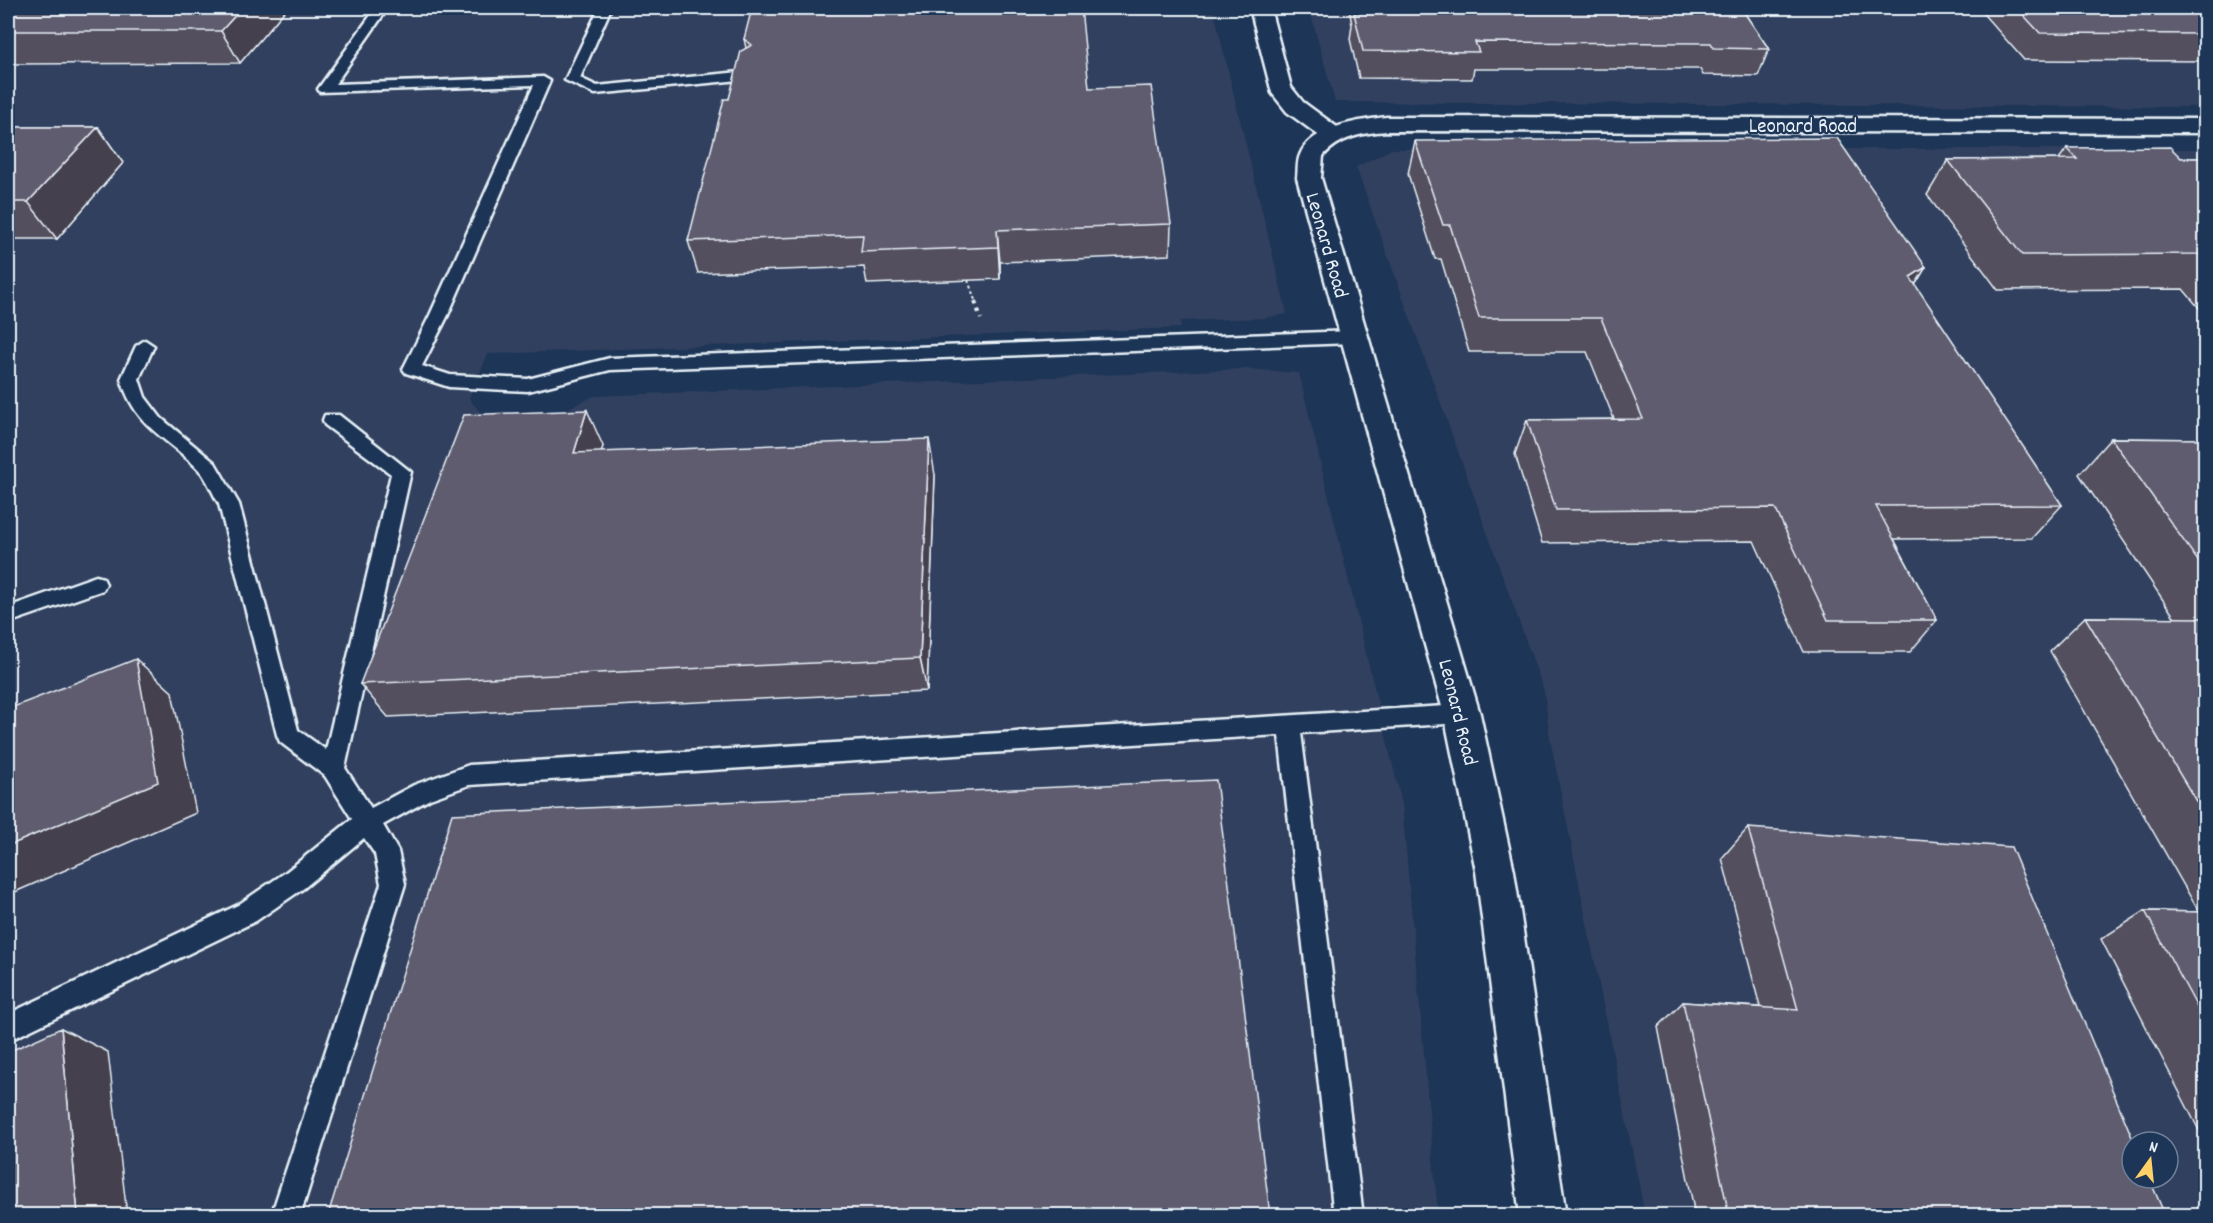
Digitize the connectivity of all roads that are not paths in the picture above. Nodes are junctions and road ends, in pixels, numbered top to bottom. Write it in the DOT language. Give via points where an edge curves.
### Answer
graph roads {
  1 [pos="382,8"];
  2 [pos="605,8"];
  3 [pos="1260,8"];
  4 [pos="750,75"];
  5 [pos="572,80"];
  6 [pos="543,81"];
  7 [pos="2205,126"];
  8 [pos="1333,135"];
  9 [pos="1353,337"];
  10 [pos="145,346"];
  11 [pos="332,420"];
  12 [pos="96,584"];
  13 [pos="8,615"];
  14 [pos="1462,714"];
  15 [pos="1289,725"];
  16 [pos="333,769"];
  17 [pos="365,823"];
  18 [pos="8,1028"];
  19 [pos="285,1215"];
  20 [pos="1349,1215"];
  21 [pos="1543,1215"];
  1 -- 6 [label="lane" via="325,89"];
  2 -- 5 [label="lane"];
  3 -- 8 [label="street" via="1280,88 1295,107"];
  4 -- 5 [label="lane" via="595,90"];
  5 -- 6 [label="lane"];
  6 -- 9 [label="lane" via="412,369 450,381 528,385 610,364"];
  7 -- 8 [label="street, Leonard Road" via="1387,124 1357,127"];
  8 -- 9 [label="street, Leonard Road" via="1311,156 1309,178"];
  9 -- 14 [label="street, Leonard Road"];
  10 -- 16 [label="lane" via="130,379 136,398 154,423 208,468 229,504 288,735"];
  11 -- 16 [label="lane" via="401,472"];
  12 -- 13 [label="lane"];
  14 -- 15 [label="lane"];
  14 -- 21 [label="street, Leonard Road" via="1495,871"];
  15 -- 17 [label="lane" via="469,775 422,792"];
  15 -- 20 [label="lane"];
  16 -- 17 [label="lane"];
  17 -- 18 [label="lane" via="247,913"];
  17 -- 19 [label="lane" via="386,851 393,884"];
}
